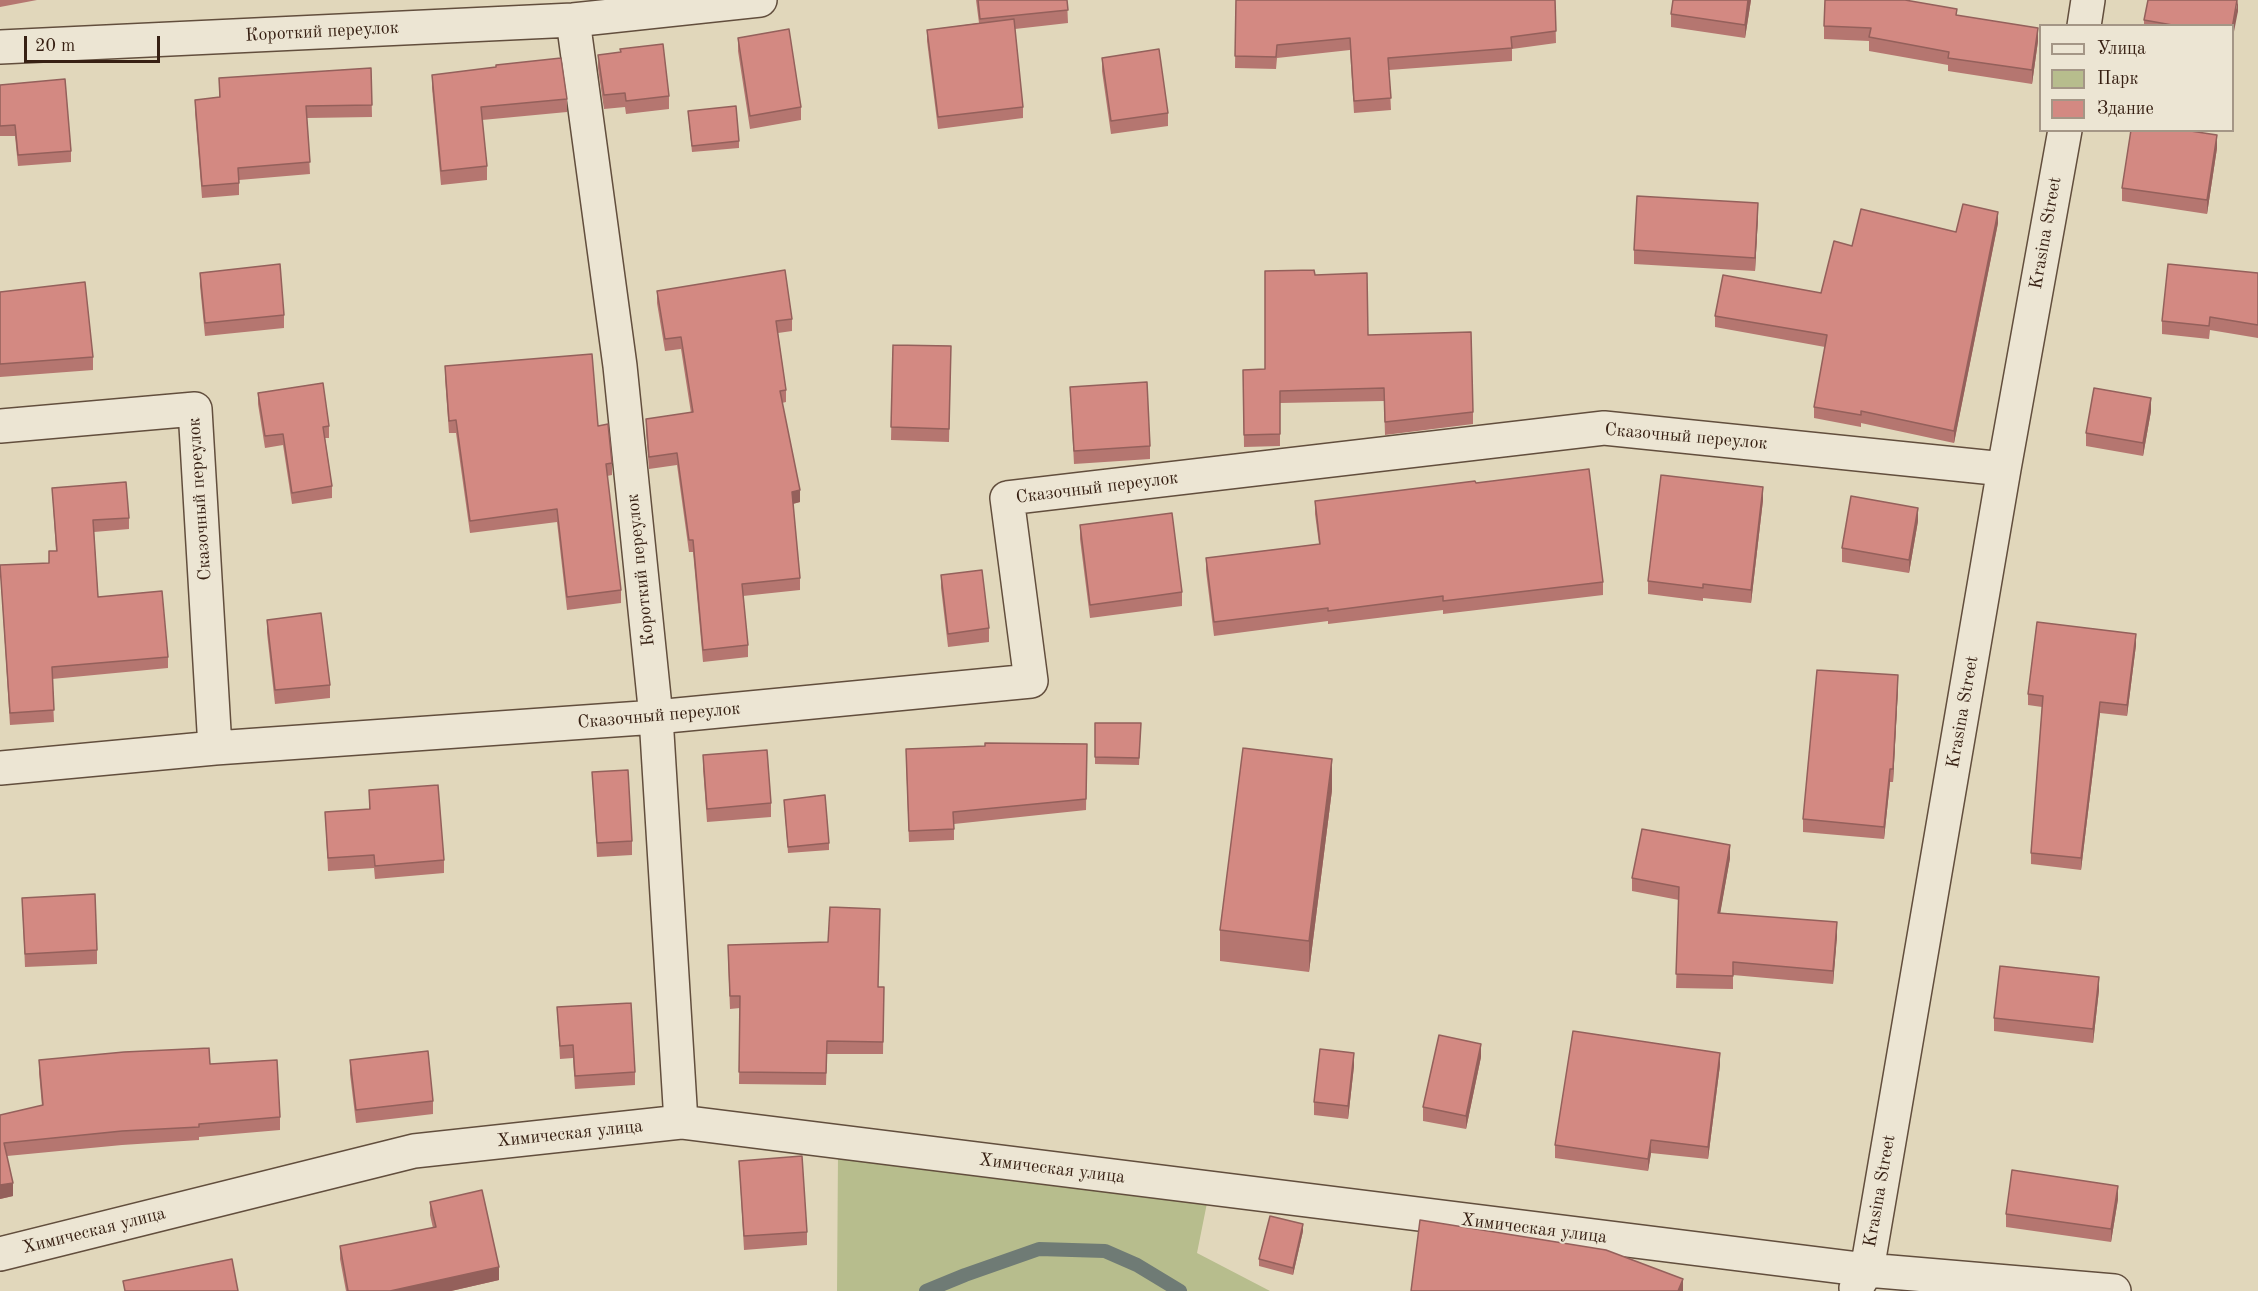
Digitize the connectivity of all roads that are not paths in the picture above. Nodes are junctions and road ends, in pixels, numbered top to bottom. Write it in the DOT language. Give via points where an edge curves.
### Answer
graph roads {
  1 [pos="760,0"];
  2 [pos="2088,0"];
  3 [pos="573,20"];
  4 [pos="2084,24"];
  5 [pos="0,47"];
  6 [pos="2065,132"];
  7 [pos="0,426"];
  8 [pos="2004,470"];
  9 [pos="657,717"];
  10 [pos="215,748"];
  11 [pos="0,768"];
  12 [pos="681,1122"];
  13 [pos="0,1254"];
  14 [pos="1861,1281"];
  15 [pos="2114,1291"];
  1 -- 3 [label="street, Короткий переулок"];
  2 -- 4 [label="street"];
  3 -- 5 [label="street, Короткий переулок"];
  3 -- 9 [label="street, Короткий переулок" via="620,366"];
  6 -- 8 [label="street, Krasina Street"];
  7 -- 10 [label="street, Сказочный переулок" via="195,409"];
  8 -- 9 [label="street, Сказочный переулок" via="1604,428 1007,498 1031,681"];
  8 -- 14 [label="street, Krasina Street"];
  9 -- 10 [label="street, Сказочный переулок"];
  9 -- 12 [label="street, Короткий переулок"];
  10 -- 11 [label="street, Сказочный переулок"];
  12 -- 13 [label="street, Химическая улица" via="414,1151"];
  12 -- 14 [label="street, Химическая улица"];
  14 -- 15 [label="street, Химическая улица"];
}
